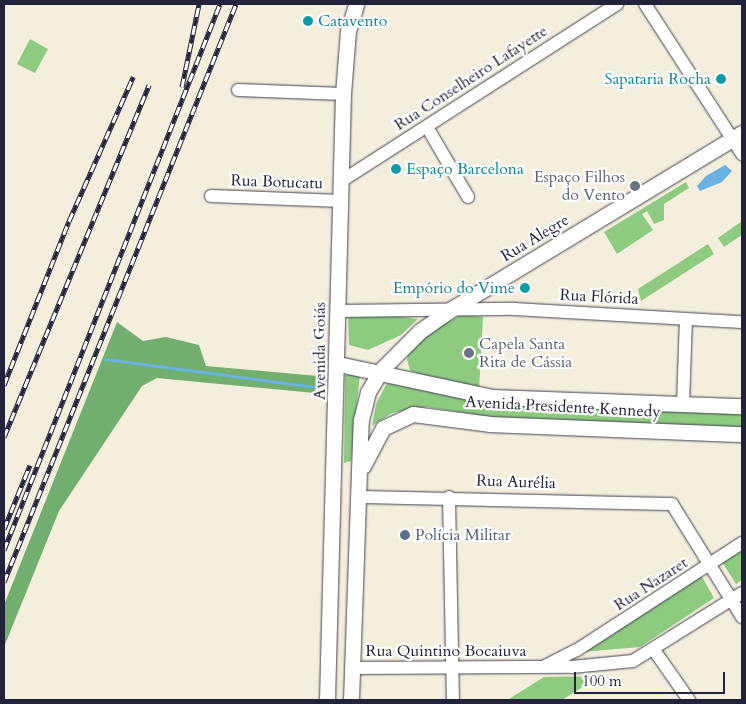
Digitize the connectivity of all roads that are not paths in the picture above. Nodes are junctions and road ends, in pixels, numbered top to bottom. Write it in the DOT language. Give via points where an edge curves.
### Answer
graph roads {
  1 [pos="356,4"];
  2 [pos="617,4"];
  3 [pos="645,4"];
  4 [pos="238,90"];
  5 [pos="343,94"];
  6 [pos="426,127"];
  7 [pos="737,136"];
  8 [pos="742,154"];
  9 [pos="343,180"];
  10 [pos="211,196"];
  11 [pos="468,197"];
  12 [pos="342,201"];
  13 [pos="453,308"];
  14 [pos="338,311"];
  15 [pos="686,319"];
  16 [pos="742,322"];
  17 [pos="338,364"];
  18 [pos="381,370"];
  19 [pos="683,404"];
  20 [pos="742,406"];
  21 [pos="742,434"];
  22 [pos="337,436"];
  23 [pos="358,480"];
  24 [pos="358,497"];
  25 [pos="449,497"];
  26 [pos="742,543"];
  27 [pos="708,566"];
  28 [pos="742,593"];
  29 [pos="730,601"];
  30 [pos="742,617"];
  31 [pos="577,650"];
  32 [pos="654,650"];
  33 [pos="589,666"];
  34 [pos="451,667"];
  35 [pos="352,668"];
  36 [pos="540,668"];
  37 [pos="327,700"];
  38 [pos="351,700"];
  39 [pos="453,700"];
  40 [pos="689,700"];
  1 -- 5 [label="main road, Avenida Goiás" via="348,31"];
  2 -- 6 [label="street, Rua Conselheiro Lafayette"];
  3 -- 7 [label="street"];
  4 -- 5 [label="street"];
  5 -- 9 [label="main road, Avenida Goiás"];
  6 -- 9 [label="street, Rua Conselheiro Lafayette"];
  6 -- 11 [label="street"];
  7 -- 8 [label="street"];
  7 -- 13 [label="main road, Rua Alegre"];
  9 -- 12 [label="main road, Avenida Goiás"];
  10 -- 12 [label="street, Rua Botucatu"];
  12 -- 14 [label="main road, Avenida Goiás"];
  13 -- 14 [label="street, Rua Flórida"];
  13 -- 15 [label="street, Rua Flórida"];
  13 -- 18 [label="main road, Rua Alegre" via="420,331"];
  14 -- 17 [label="main road, Avenida Goiás"];
  15 -- 16 [label="street, Rua Flórida"];
  15 -- 19 [label="street"];
  17 -- 18 [label="main road, Avenida Presidente Kennedy"];
  17 -- 22 [label="main road, Avenida Goiás"];
  18 -- 19 [label="main road, Avenida Presidente Kennedy" via="434,387 492,397"];
  18 -- 23 [label="main road" via="363,408"];
  19 -- 20 [label="main road, Avenida Presidente Kennedy"];
  21 -- 23 [label="main road, Avenida Presidente Kennedy" via="490,424 413,414 383,428"];
  22 -- 24 [label="main road" via="342,492"];
  22 -- 37 [label="main road, Avenida Goiás"];
  23 -- 24 [label="main road"];
  24 -- 25 [label="street, Rua Aurélia"];
  24 -- 35 [label="main road"];
  25 -- 27 [label="street, Rua Aurélia" via="672,504"];
  25 -- 34 [label="street"];
  26 -- 27 [label="street, Rua Nazaret"];
  27 -- 29 [label="street"];
  27 -- 31 [label="street, Rua Nazaret"];
  28 -- 29 [label="street"];
  29 -- 30 [label="street"];
  29 -- 32 [label="street"];
  31 -- 33 [label="street"];
  31 -- 36 [label="street, Rua Quintino Bocaiuva"];
  32 -- 33 [label="street" via="633,661"];
  32 -- 40 [label="street"];
  33 -- 36 [label="street, Rua Quintino Bocaiuva"];
  34 -- 35 [label="street, Rua Quintino Bocaiuva"];
  34 -- 36 [label="street, Rua Quintino Bocaiuva"];
  34 -- 39 [label="street"];
  35 -- 38 [label="main road"];
}
